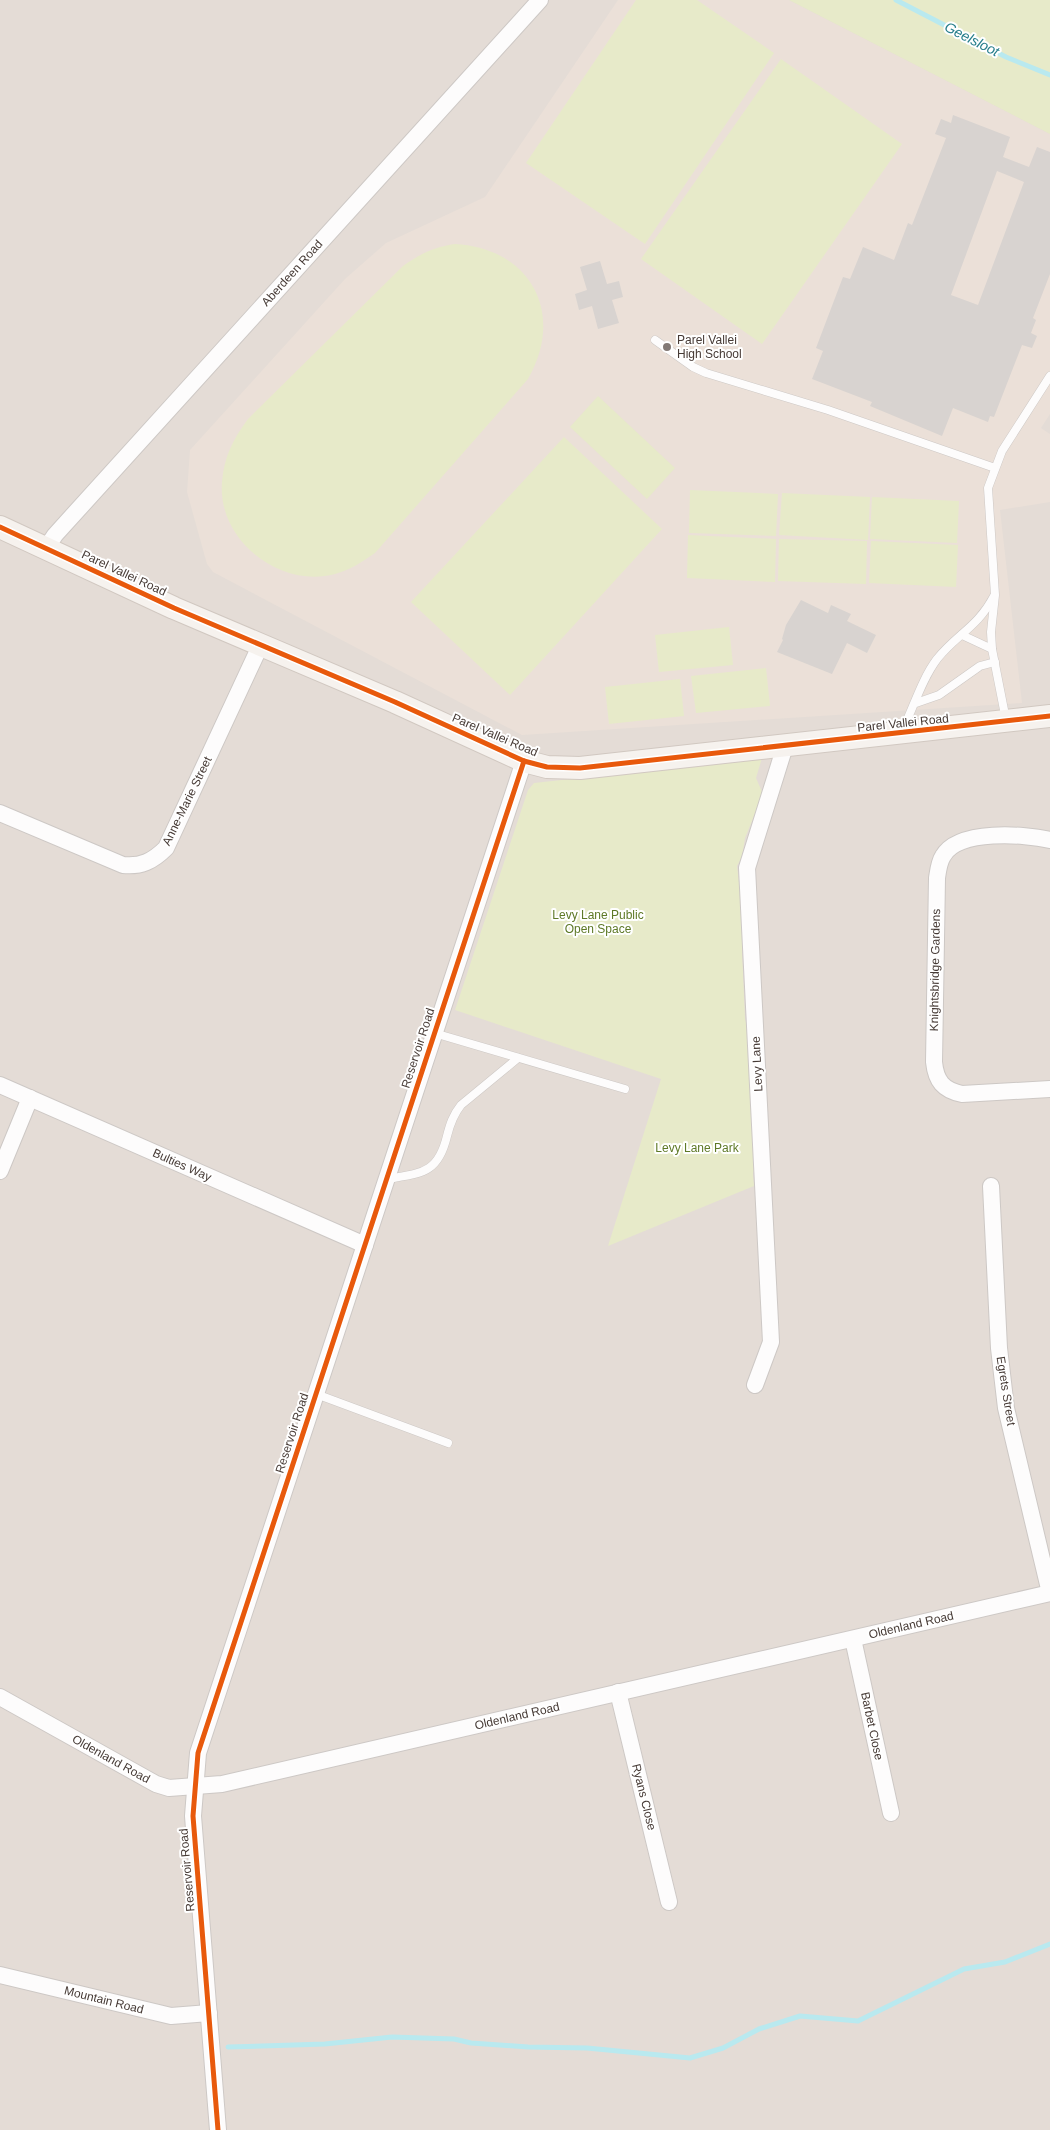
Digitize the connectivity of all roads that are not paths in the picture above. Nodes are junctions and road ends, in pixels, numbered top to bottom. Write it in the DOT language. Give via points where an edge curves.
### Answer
graph roads {
  1 [pos="540,0"];
  2 [pos="655,340"];
  3 [pos="1050,376"];
  4 [pos="995,468"];
  5 [pos="0,527"];
  6 [pos="47,547"];
  7 [pos="995,594"];
  8 [pos="962,635"];
  9 [pos="261,644"];
  10 [pos="992,649"];
  11 [pos="995,662"];
  12 [pos="916,703"];
  13 [pos="1050,716"];
  14 [pos="1006,721"];
  15 [pos="902,733"];
  16 [pos="785,746"];
  17 [pos="524,761"];
  18 [pos="0,813"];
  19 [pos="1050,840"];
  20 [pos="434,1033"];
  21 [pos="518,1058"];
  22 [pos="0,1084"];
  23 [pos="626,1089"];
  24 [pos="1050,1090"];
  25 [pos="30,1098"];
  26 [pos="0,1171"];
  27 [pos="385,1180"];
  28 [pos="991,1186"];
  29 [pos="365,1245"];
  30 [pos="755,1385"];
  31 [pos="316,1394"];
  32 [pos="448,1442"];
  33 [pos="1050,1593"];
  34 [pos="853,1639"];
  35 [pos="618,1692"];
  36 [pos="0,1697"];
  37 [pos="195,1786"];
  38 [pos="891,1813"];
  39 [pos="669,1902"];
  40 [pos="0,1975"];
  41 [pos="209,2013"];
  42 [pos="218,2130"];
  1 -- 6 [label="street, Aberdeen Road"];
  2 -- 4 [label="lane" via="706,373 828,410"];
  3 -- 4 [label="lane" via="1002,451"];
  4 -- 7 [label="lane" via="987,498"];
  5 -- 6 [label="street, Parel Vallei Road"];
  6 -- 9 [label="street, Parel Vallei Road" via="174,608"];
  7 -- 8 [label="lane" via="982,617"];
  7 -- 10 [label="lane"];
  8 -- 10 [label="lane"];
  8 -- 12 [label="lane" via="930,668"];
  9 -- 17 [label="street, Parel Vallei Road"];
  9 -- 18 [label="street, Anne-Marie Street" via="166,848 155,858 133,866 123,865"];
  10 -- 11 [label="lane"];
  11 -- 12 [label="lane" via="980,666 939,695"];
  11 -- 14 [label="lane"];
  12 -- 15 [label="lane"];
  13 -- 14 [label="street, Parel Vallei Road"];
  14 -- 15 [label="street, Parel Vallei Road"];
  15 -- 16 [label="street, Parel Vallei Road"];
  16 -- 17 [label="street, Parel Vallei Road" via="580,768 547,767"];
  16 -- 30 [label="street, Levy Lane" via="747,868 771,1342"];
  17 -- 20 [label="street, Reservoir Road"];
  19 -- 24 [label="street, Knightsbridge Gardens" via="1000,835 956,844 942,856 937,878 934,1062 935,1075 950,1092"];
  20 -- 21 [label="lane"];
  20 -- 27 [label="street, Reservoir Road"];
  21 -- 23 [label="lane"];
  21 -- 27 [label="lane" via="454,1114 443,1155 438,1162 413,1175"];
  22 -- 25 [label="street, Bulties Way"];
  25 -- 26 [label="street"];
  25 -- 29 [label="street, Bulties Way"];
  27 -- 29 [label="street, Reservoir Road"];
  28 -- 33 [label="street, Egrets Street" via="999,1348 1006,1408"];
  29 -- 31 [label="street, Reservoir Road"];
  31 -- 32 [label="lane"];
  31 -- 37 [label="street, Reservoir Road" via="198,1753"];
  33 -- 34 [label="street, Oldenland Road"];
  34 -- 35 [label="street, Oldenland Road"];
  34 -- 38 [label="street, Barbet Close"];
  35 -- 37 [label="street, Oldenland Road" via="222,1784"];
  35 -- 39 [label="street, Ryans Close"];
  36 -- 37 [label="street, Oldenland Road" via="156,1784 169,1788"];
  37 -- 41 [label="street, Reservoir Road" via="193,1816"];
  40 -- 41 [label="street, Mountain Road" via="171,2016"];
  41 -- 42 [label="street, Reservoir Road"];
}
